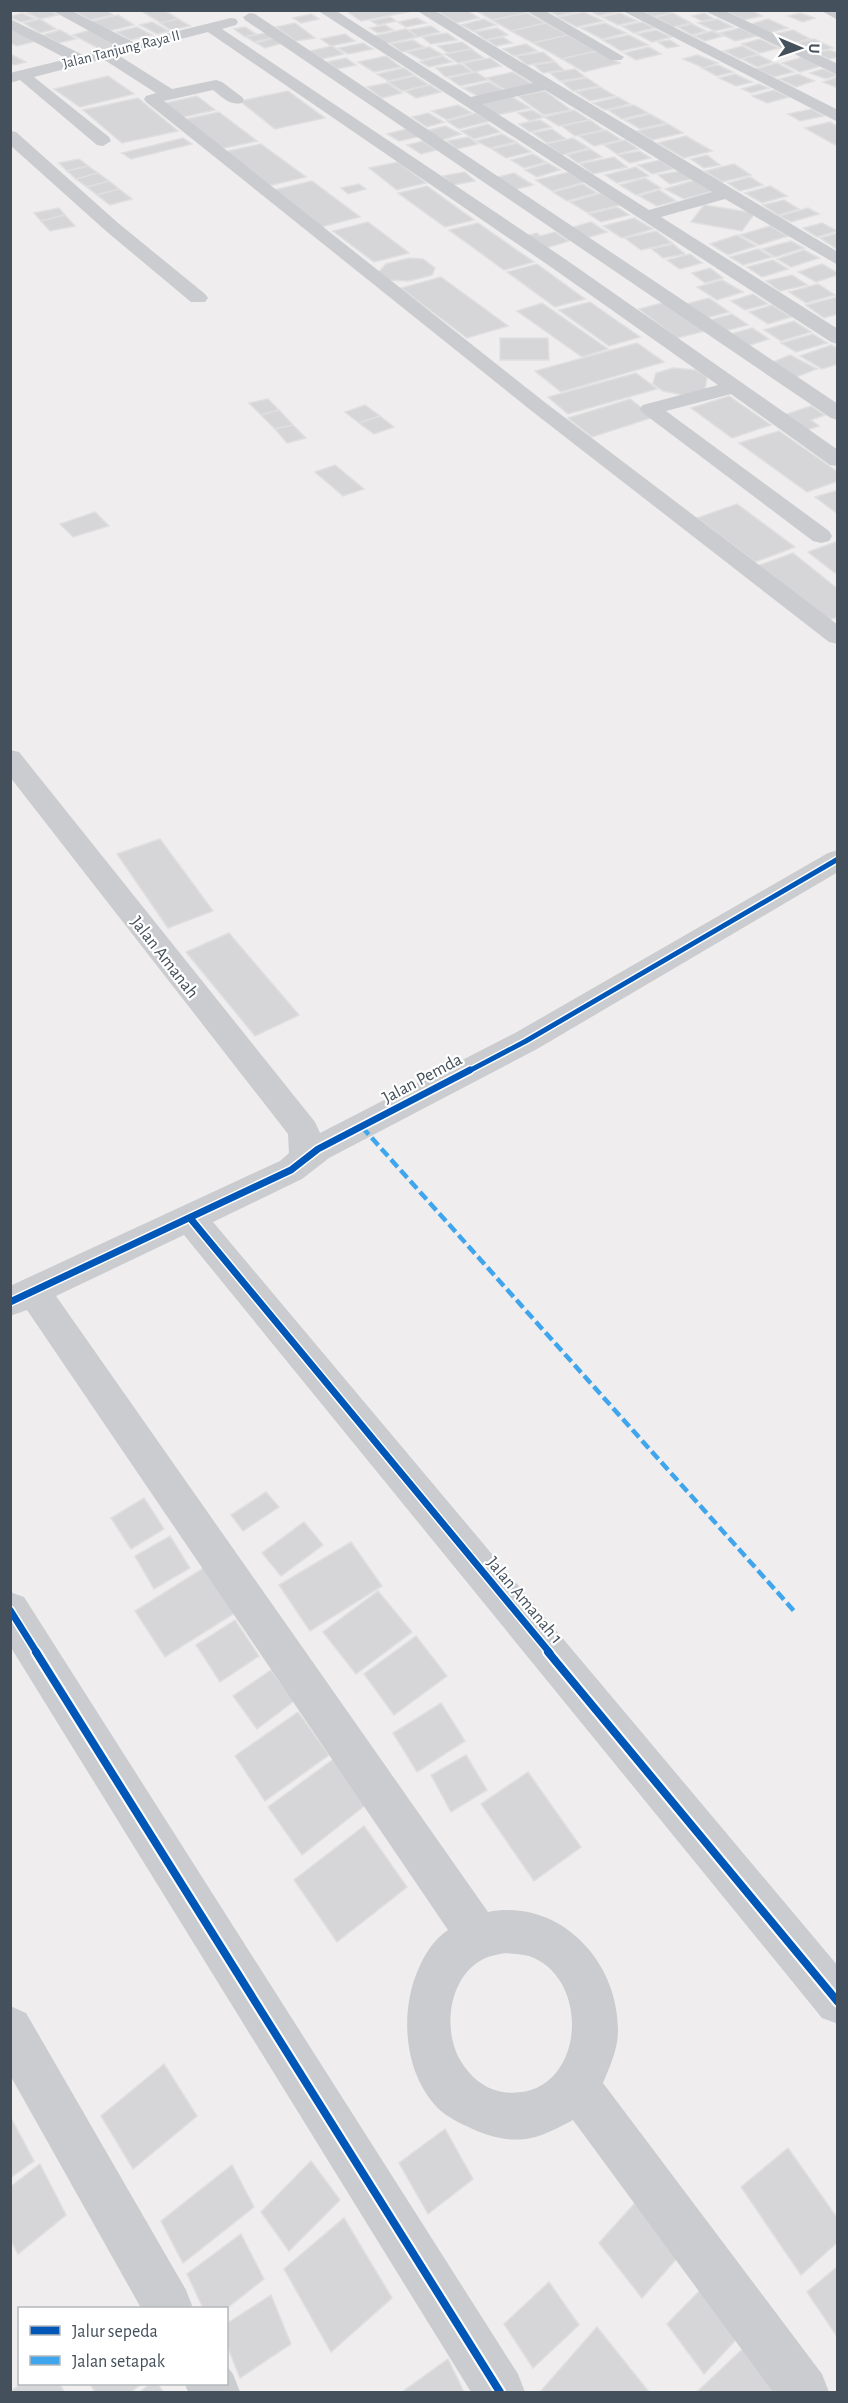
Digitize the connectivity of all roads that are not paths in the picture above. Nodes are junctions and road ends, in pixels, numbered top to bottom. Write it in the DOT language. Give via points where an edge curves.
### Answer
graph roads {
  1 [pos="58,10"];
  2 [pos="324,10"];
  3 [pos="423,10"];
  4 [pos="532,10"];
  5 [pos="628,10"];
  6 [pos="710,10"];
  7 [pos="826,10"];
  8 [pos="837,16"];
  9 [pos="184,20"];
  10 [pos="10,23"];
  11 [pos="205,28"];
  12 [pos="128,46"];
  13 [pos="27,48"];
  14 [pos="104,53"];
  15 [pos="616,57"];
  16 [pos="79,59"];
  17 [pos="62,64"];
  18 [pos="837,70"];
  19 [pos="277,72"];
  20 [pos="16,76"];
  21 [pos="256,76"];
  22 [pos="236,80"];
  23 [pos="216,85"];
  24 [pos="546,85"];
  25 [pos="169,94"];
  26 [pos="236,100"];
  27 [pos="468,102"];
  28 [pos="837,117"];
  29 [pos="10,136"];
  30 [pos="103,141"];
  31 [pos="727,193"];
  32 [pos="646,216"];
  33 [pos="837,260"];
  34 [pos="198,298"];
  35 [pos="837,339"];
  36 [pos="735,387"];
  37 [pos="837,414"];
  38 [pos="837,459"];
  39 [pos="821,536"];
  40 [pos="837,637"];
  41 [pos="10,758"];
  42 [pos="837,859"];
  43 [pos="306,1160"];
  44 [pos="190,1218"];
  45 [pos="22,1296"];
  46 [pos="10,1610"];
  47 [pos="479,1937"];
  48 [pos="837,2002"];
  49 [pos="10,2029"];
  50 [pos="577,2087"];
  51 [pos="167,2307"];
  52 [pos="500,2392"];
  53 [pos="804,2392"];
  1 -- 12 [label="street"];
  2 -- 27 [label="street"];
  3 -- 24 [label="street"];
  4 -- 15 [label="street"];
  5 -- 28 [label="street"];
  6 -- 18 [label="street"];
  7 -- 8 [label="street"];
  9 -- 11 [label="street"];
  10 -- 16 [label="street"];
  11 -- 12 [label="street, Jalan Tanjung Raya II"];
  11 -- 19 [label="street"];
  11 -- 37 [label="street, Jalan Tanjung Raya II" via="257,15"];
  12 -- 14 [label="street, Jalan Tanjung Raya II"];
  13 -- 17 [label="street"];
  14 -- 16 [label="street, Jalan Tanjung Raya II"];
  14 -- 25 [label="street"];
  16 -- 17 [label="street, Jalan Tanjung Raya II"];
  17 -- 20 [label="street, Jalan Tanjung Raya II"];
  19 -- 21 [label="street"];
  19 -- 36 [label="street"];
  20 -- 30 [label="street"];
  22 -- 23 [label="street"];
  23 -- 25 [label="street"];
  23 -- 26 [label="street"];
  24 -- 27 [label="street"];
  24 -- 31 [label="street"];
  25 -- 40 [label="street" via="152,99 540,408"];
  27 -- 32 [label="street"];
  29 -- 34 [label="street"];
  31 -- 32 [label="street"];
  31 -- 33 [label="street"];
  32 -- 35 [label="street"];
  36 -- 38 [label="street"];
  36 -- 39 [label="street" via="650,409"];
  41 -- 43 [label="street, Jalan Amanah" via="304,1131"];
  42 -- 43 [label="street, Jalan Pemda" via="526,1041 318,1149"];
  43 -- 44 [label="street, Jalan Pemda"];
  44 -- 45 [label="street, Jalan Pemda"];
  44 -- 48 [label="street, Jalan Amanah 1"];
  45 -- 47 [label="street"];
  46 -- 52 [label="street"];
  47 -- 50 [label="street" via="506,1931 534,1935 559,1949 580,1970 592,1999 596,2029 591,2060"];
  47 -- 50 [label="street" via="456,1952 439,1975 429,2002 428,2031 435,2061 451,2087 473,2106 500,2116 528,2116 555,2106"];
  49 -- 51 [label="street"];
  50 -- 53 [label="street"];
}
